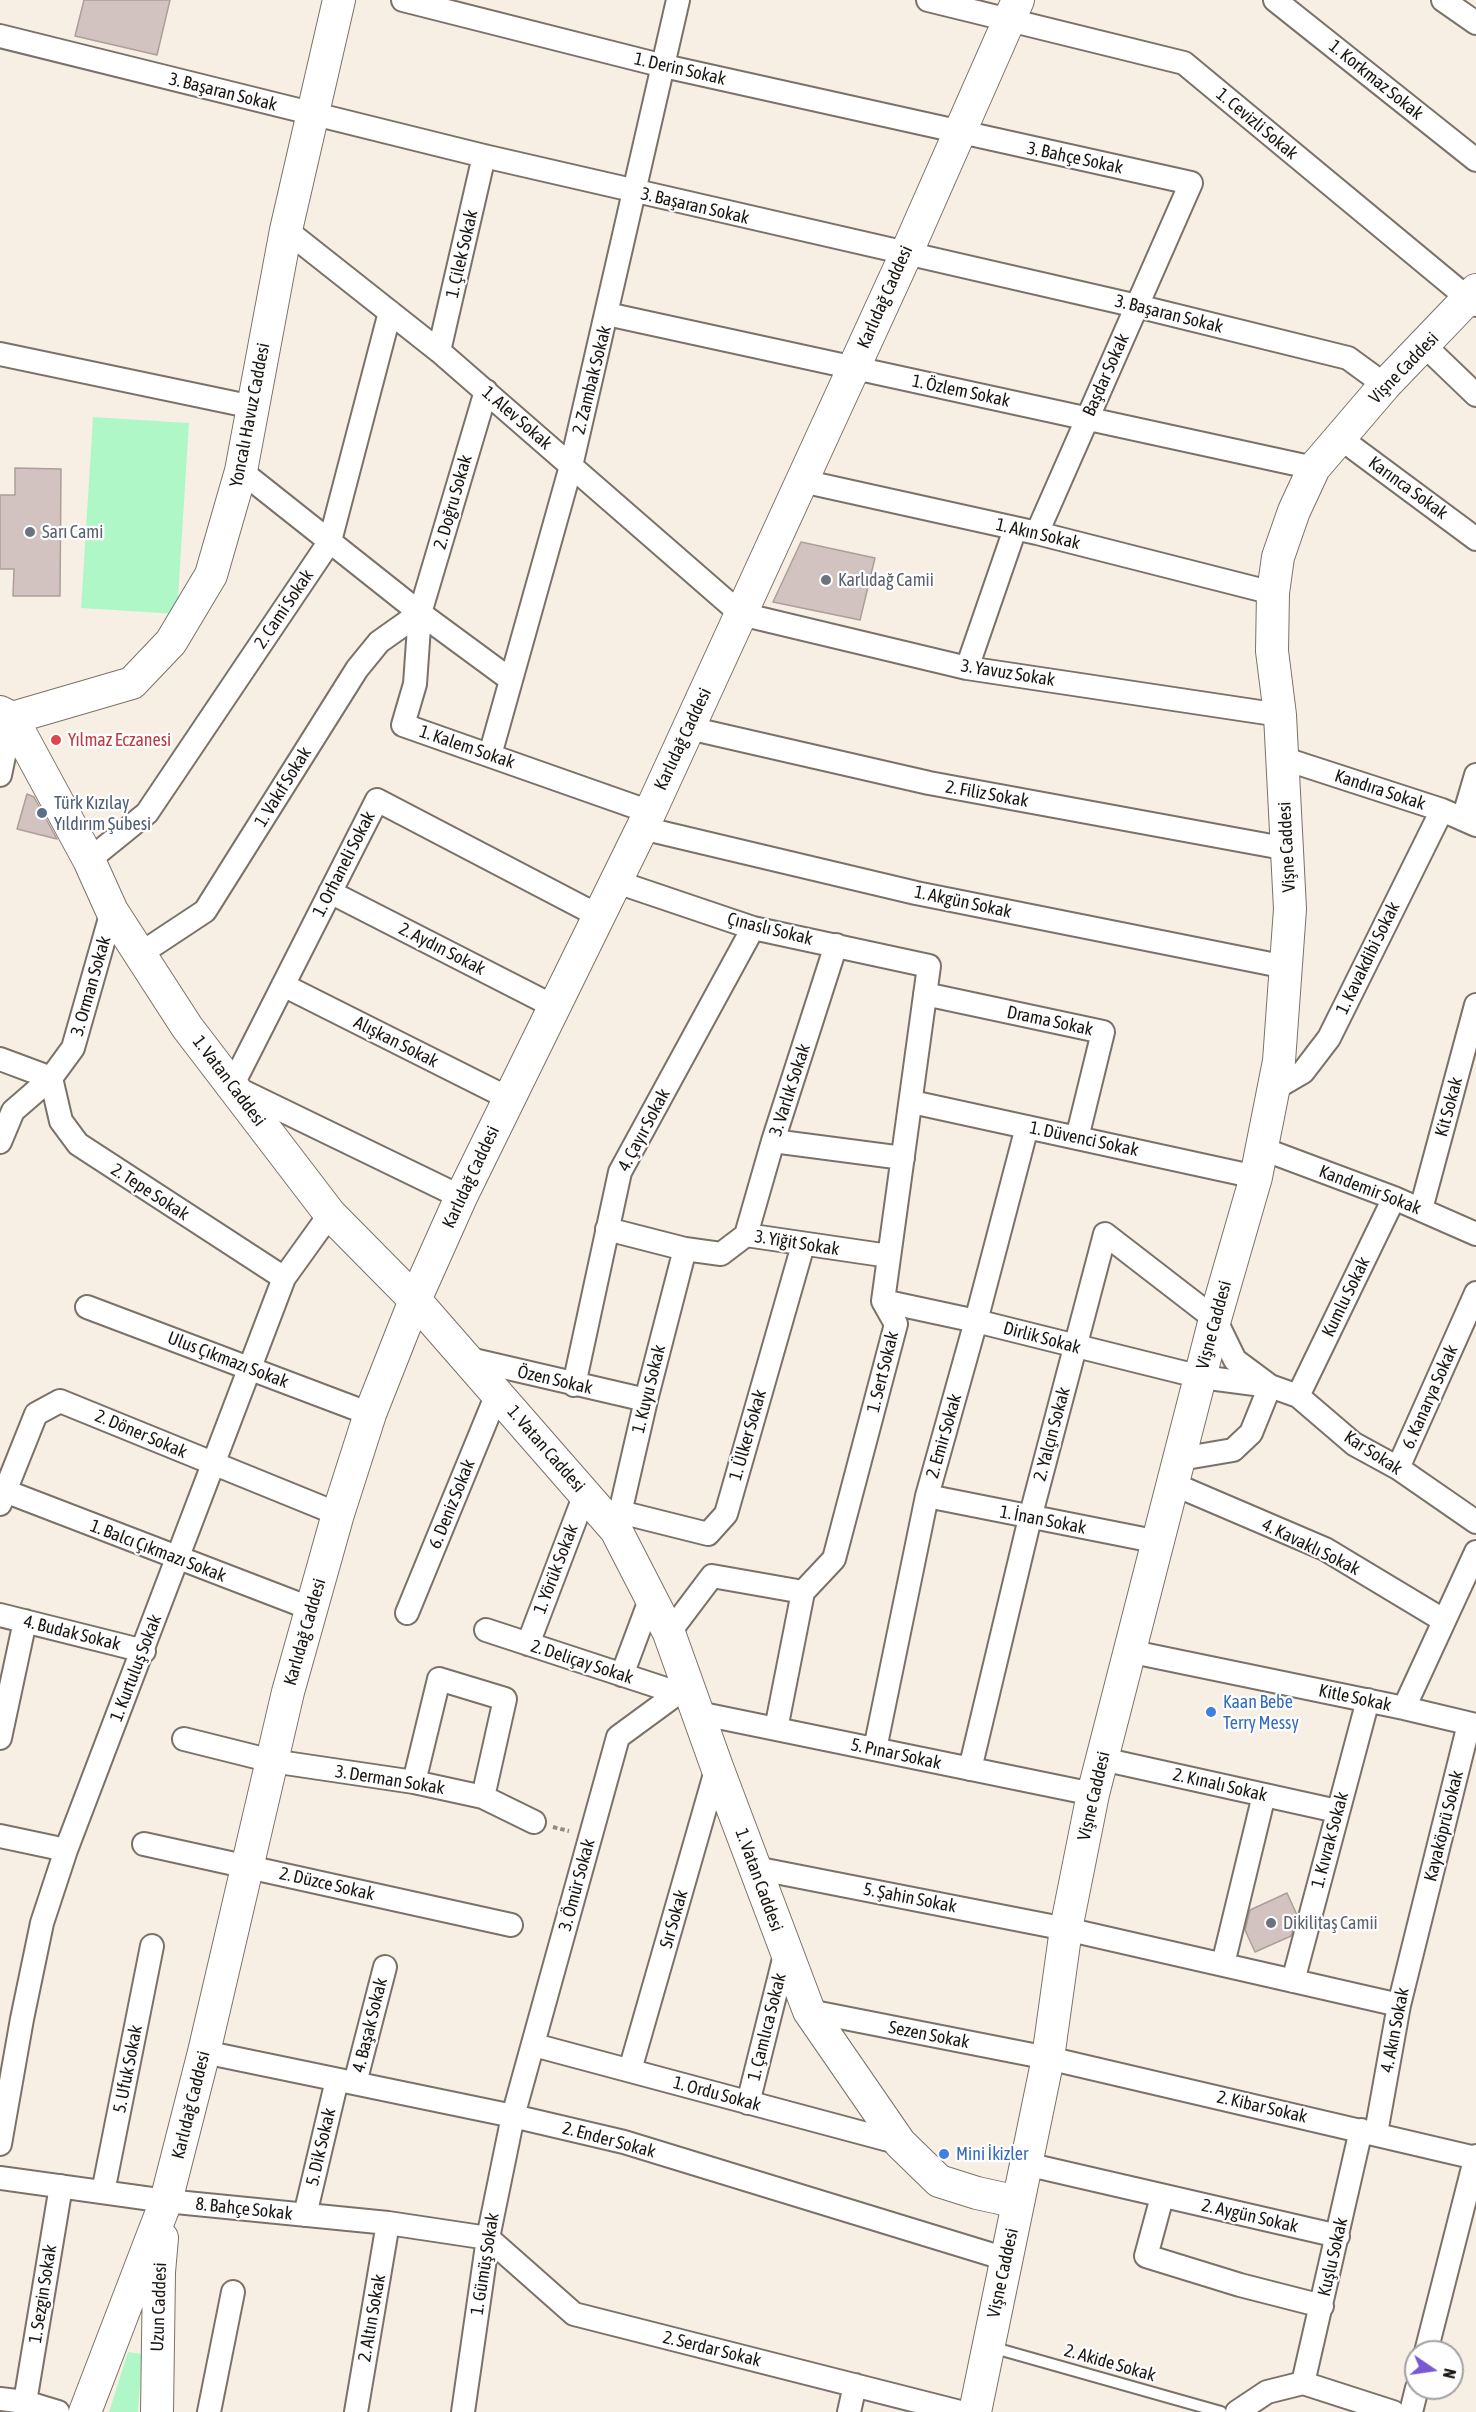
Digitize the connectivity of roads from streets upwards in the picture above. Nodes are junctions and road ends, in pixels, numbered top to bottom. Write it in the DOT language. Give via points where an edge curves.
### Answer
graph roads {
  1 [pos="339,0"];
  2 [pos="403,0"];
  3 [pos="678,0"];
  4 [pos="928,0"];
  5 [pos="1275,0"];
  6 [pos="1443,0"];
  7 [pos="1013,10"];
  8 [pos="1476,23"];
  9 [pos="0,36"];
  10 [pos="664,66"];
  11 [pos="311,114"];
  12 [pos="958,133"];
  13 [pos="484,156"];
  14 [pos="1476,160"];
  15 [pos="1191,183"];
  16 [pos="634,192"];
  17 [pos="286,230"];
  18 [pos="906,254"];
  19 [pos="1473,299"];
  20 [pos="1137,306"];
  21 [pos="390,312"];
  22 [pos="608,314"];
  23 [pos="1425,346"];
  24 [pos="439,351"];
  25 [pos="0,354"];
  26 [pos="854,367"];
  27 [pos="1385,385"];
  28 [pos="486,391"];
  29 [pos="1476,395"];
  30 [pos="253,407"];
  31 [pos="1087,418"];
  32 [pos="1340,438"];
  33 [pos="571,466"];
  34 [pos="1314,468"];
  35 [pos="241,471"];
  36 [pos="802,481"];
  37 [pos="1026,531"];
  38 [pos="1476,539"];
  39 [pos="330,541"];
  40 [pos="1273,593"];
  41 [pos="420,613"];
  42 [pos="741,614"];
  43 [pos="967,668"];
  44 [pos="511,680"];
  45 [pos="6,715"];
  46 [pos="1280,715"];
  47 [pos="689,728"];
  48 [pos="490,755"];
  49 [pos="1282,758"];
  50 [pos="0,775"];
  51 [pos="1476,775"];
  52 [pos="1442,810"];
  53 [pos="646,820"];
  54 [pos="1469,822"];
  55 [pos="1288,849"];
  56 [pos="89,860"];
  57 [pos="614,881"];
  58 [pos="330,892"];
  59 [pos="112,911"];
  60 [pos="597,915"];
  61 [pos="753,928"];
  62 [pos="836,945"];
  63 [pos="140,954"];
  64 [pos="1286,967"];
  65 [pos="283,985"];
  66 [pos="926,994"];
  67 [pos="1476,1005"];
  68 [pos="553,1006"];
  69 [pos="0,1059"];
  70 [pos="51,1078"];
  71 [pos="232,1086"];
  72 [pos="1274,1089"];
  73 [pos="508,1098"];
  74 [pos="912,1102"];
  75 [pos="1027,1127"];
  76 [pos="1077,1138"];
  77 [pos="773,1141"];
  78 [pos="0,1142"];
  79 [pos="903,1158"];
  80 [pos="1260,1163"];
  81 [pos="461,1197"];
  82 [pos="1394,1198"];
  83 [pos="1421,1209"];
  84 [pos="330,1214"];
  85 [pos="607,1229"];
  86 [pos="1476,1234"];
  87 [pos="746,1235"];
  88 [pos="803,1245"];
  89 [pos="685,1249"];
  90 [pos="889,1256"];
  91 [pos="284,1278"];
  92 [pos="1476,1293"];
  93 [pos="415,1300"];
  94 [pos="883,1301"];
  95 [pos="87,1307"];
  96 [pos="1215,1319"];
  97 [pos="976,1321"];
  98 [pos="1075,1347"];
  99 [pos="465,1358"];
  100 [pos="249,1368"];
  101 [pos="1200,1377"];
  102 [pos="574,1385"];
  103 [pos="1270,1386"];
  104 [pos="497,1394"];
  105 [pos="1298,1396"];
  106 [pos="646,1400"];
  107 [pos="370,1414"];
  108 [pos="213,1464"];
  109 [pos="1398,1468"];
  110 [pos="1176,1472"];
  111 [pos="585,1494"];
  112 [pos="927,1496"];
  113 [pos="2,1498"];
  114 [pos="338,1514"];
  115 [pos="1030,1518"];
  116 [pos="618,1521"];
  117 [pos="1476,1522"];
  118 [pos="1159,1542"];
  119 [pos="1476,1552"];
  120 [pos="177,1559"];
  121 [pos="803,1592"];
  122 [pos="650,1600"];
  123 [pos="312,1609"];
  124 [pos="407,1613"];
  125 [pos="0,1615"];
  126 [pos="1443,1620"];
  127 [pos="25,1621"];
  128 [pos="486,1630"];
  129 [pos="669,1633"];
  130 [pos="528,1644"];
  131 [pos="144,1651"];
  132 [pos="1128,1652"];
  133 [pos="622,1675"];
  134 [pos="688,1698"];
  135 [pos="1368,1700"];
  136 [pos="1404,1708"];
  137 [pos="1472,1725"];
  138 [pos="776,1729"];
  139 [pos="0,1738"];
  140 [pos="184,1739"];
  141 [pos="875,1749"];
  142 [pos="1102,1759"];
  143 [pos="272,1761"];
  144 [pos="717,1767"];
  145 [pos="970,1769"];
  146 [pos="414,1782"];
  147 [pos="1093,1794"];
  148 [pos="1264,1795"];
  149 [pos="483,1797"];
  150 [pos="1337,1811"];
  151 [pos="534,1822"];
  152 [pos="0,1836"];
  153 [pos="144,1844"];
  154 [pos="66,1850"];
  155 [pos="247,1866"];
  156 [pos="755,1868"];
  157 [pos="511,1925"];
  158 [pos="1418,1927"];
  159 [pos="1066,1929"];
  160 [pos="152,1946"];
  161 [pos="786,1952"];
  162 [pos="1223,1964"];
  163 [pos="385,1967"];
  164 [pos="1293,1981"];
  165 [pos="1399,2005"];
  166 [pos="809,2011"];
  167 [pos="534,2045"];
  168 [pos="204,2052"];
  169 [pos="1048,2058"];
  170 [pos="630,2070"];
  171 [pos="346,2081"];
  172 [pos="748,2103"];
  173 [pos="513,2116"];
  174 [pos="1369,2132"];
  175 [pos="900,2143"];
  176 [pos="0,2144"];
  177 [pos="1476,2157"];
  178 [pos="1026,2164"];
  179 [pos="0,2178"];
  180 [pos="61,2186"];
  181 [pos="103,2192"];
  182 [pos="1162,2197"];
  183 [pos="166,2201"];
  184 [pos="1018,2202"];
  185 [pos="305,2215"];
  186 [pos="388,2223"];
  187 [pos="1338,2236"];
  188 [pos="488,2238"];
  189 [pos="1006,2259"];
  190 [pos="233,2292"];
  191 [pos="1322,2306"];
  192 [pos="1429,2340"];
  193 [pos="1303,2383"];
  194 [pos="855,2385"];
  195 [pos="0,2399"];
  196 [pos="26,2402"];
  197 [pos="58,2412"];
  198 [pos="85,2412"];
  199 [pos="157,2412"];
  200 [pos="209,2412"];
  201 [pos="356,2412"];
  202 [pos="463,2412"];
  203 [pos="849,2412"];
  204 [pos="960,2412"];
  205 [pos="975,2412"];
  206 [pos="1237,2412"];
  207 [pos="1393,2412"];
  1 -- 11 [label="main road, Yoncalı Havuz Caddesi"];
  2 -- 10 [label="street, 1. Derin Sokak"];
  3 -- 10 [label="street, 2. Zambak Sokak"];
  4 -- 7 [label="street, 1. Cevizli Sokak"];
  5 -- 14 [label="street, 1. Korkmaz Sokak"];
  6 -- 8 [label="street"];
  7 -- 12 [label="main road, Karlıdağ Caddesi"];
  7 -- 19 [label="street, 1. Cevizli Sokak" via="1184,63"];
  9 -- 11 [label="street, 3. Başaran Sokak"];
  10 -- 12 [label="street, 1. Derin Sokak"];
  10 -- 16 [label="street, 2. Zambak Sokak"];
  11 -- 13 [label="street, 3. Başaran Sokak"];
  11 -- 17 [label="main road, Yoncalı Havuz Caddesi"];
  12 -- 15 [label="street, 3. Bahçe Sokak"];
  12 -- 18 [label="main road, Karlıdağ Caddesi"];
  13 -- 16 [label="street, 3. Başaran Sokak"];
  13 -- 24 [label="street, 1. Çilek Sokak"];
  15 -- 20 [label="street, Başdar Sokak"];
  16 -- 18 [label="street, 3. Başaran Sokak"];
  16 -- 22 [label="street, 2. Zambak Sokak"];
  17 -- 21 [label="street, 1. Alev Sokak"];
  17 -- 30 [label="main road, Yoncalı Havuz Caddesi"];
  18 -- 20 [label="street, 3. Başaran Sokak"];
  18 -- 26 [label="main road, Karlıdağ Caddesi"];
  19 -- 23 [label="main road, Vişne Caddesi"];
  20 -- 27 [label="street, 3. Başaran Sokak" via="1348,358"];
  20 -- 31 [label="street, Başdar Sokak"];
  21 -- 24 [label="street, 1. Alev Sokak"];
  21 -- 39 [label="street, 2. Cami Sokak"];
  22 -- 26 [label="street, 1. Özlem Sokak"];
  22 -- 33 [label="street, 2. Zambak Sokak"];
  23 -- 27 [label="main road, Vişne Caddesi"];
  23 -- 29 [label="street"];
  24 -- 28 [label="street, 1. Alev Sokak"];
  25 -- 30 [label="street"];
  26 -- 31 [label="street, 1. Özlem Sokak"];
  26 -- 36 [label="main road, Karlıdağ Caddesi"];
  27 -- 32 [label="main road, Vişne Caddesi"];
  28 -- 33 [label="street, 1. Alev Sokak"];
  28 -- 41 [label="street, 2. Doğru Sokak"];
  30 -- 35 [label="main road, Yoncalı Havuz Caddesi"];
  31 -- 34 [label="street, 1. Özlem Sokak"];
  31 -- 37 [label="street, Başdar Sokak"];
  32 -- 34 [label="main road, Vişne Caddesi"];
  32 -- 38 [label="street, Karınca Sokak"];
  33 -- 42 [label="street, 1. Alev Sokak"];
  33 -- 44 [label="street, 2. Zambak Sokak"];
  34 -- 40 [label="main road, Vişne Caddesi" via="1278,557"];
  35 -- 39 [label="street"];
  35 -- 45 [label="main road, Yoncalı Havuz Caddesi" via="211,575 171,642 132,683"];
  36 -- 37 [label="street, 1. Akın Sokak"];
  36 -- 42 [label="main road, Karlıdağ Caddesi"];
  37 -- 40 [label="street, 1. Akın Sokak"];
  37 -- 43 [label="street, Başdar Sokak"];
  39 -- 41 [label="street"];
  39 -- 56 [label="street, 2. Cami Sokak" via="147,813"];
  40 -- 46 [label="main road, Vişne Caddesi" via="1272,651"];
  41 -- 44 [label="street"];
  41 -- 48 [label="street, 1. Kalem Sokak" via="415,684 403,725"];
  41 -- 63 [label="street, 1. Vakıf Sokak" via="379,642 357,669 205,911"];
  42 -- 43 [label="street, 3. Yavuz Sokak"];
  42 -- 47 [label="main road, Karlıdağ Caddesi"];
  43 -- 46 [label="street, 3. Yavuz Sokak"];
  44 -- 48 [label="street, 2. Zambak Sokak"];
  45 -- 50 [label="street"];
  45 -- 56 [label="main road, 1. Vatan Caddesi"];
  46 -- 49 [label="main road, Vişne Caddesi"];
  47 -- 53 [label="main road, Karlıdağ Caddesi"];
  47 -- 55 [label="street, 2. Filiz Sokak" via="929,783"];
  48 -- 53 [label="street, 1. Kalem Sokak"];
  49 -- 52 [label="street, Kandıra Sokak"];
  49 -- 55 [label="main road, Vişne Caddesi"];
  51 -- 54 [label="street"];
  52 -- 54 [label="street, Kandıra Sokak"];
  52 -- 72 [label="street, 1. Kavakdibi Sokak" via="1329,1038 1303,1072"];
  53 -- 57 [label="main road, Karlıdağ Caddesi"];
  53 -- 64 [label="street, 1. Akgün Sokak" via="916,893"];
  55 -- 64 [label="main road, Vişne Caddesi" via="1290,909"];
  56 -- 59 [label="main road, 1. Vatan Caddesi"];
  57 -- 60 [label="main road, Karlıdağ Caddesi"];
  57 -- 61 [label="street, Çınaslı Sokak"];
  58 -- 60 [label="street, 1. Orhaneli Sokak" via="377,800"];
  58 -- 65 [label="street, 1. Orhaneli Sokak"];
  58 -- 68 [label="street, 2. Aydın Sokak"];
  59 -- 63 [label="main road, 1. Vatan Caddesi"];
  59 -- 70 [label="street, 3. Orman Sokak" via="73,1048"];
  60 -- 68 [label="main road, Karlıdağ Caddesi"];
  61 -- 62 [label="street, Çınaslı Sokak"];
  61 -- 85 [label="street, 4. Çayır Sokak" via="620,1172"];
  62 -- 66 [label="street, Çınaslı Sokak" via="929,966"];
  62 -- 77 [label="street, 3. Varlık Sokak"];
  63 -- 71 [label="main road, 1. Vatan Caddesi" via="187,1027"];
  64 -- 72 [label="main road, Vişne Caddesi"];
  65 -- 71 [label="street, 1. Orhaneli Sokak"];
  65 -- 73 [label="street, Alışkan Sokak"];
  66 -- 74 [label="street"];
  66 -- 76 [label="street, Drama Sokak" via="1104,1032"];
  67 -- 83 [label="street, Kit Sokak"];
  68 -- 73 [label="main road, Karlıdağ Caddesi"];
  69 -- 70 [label="street"];
  70 -- 78 [label="street, 3. Orman Sokak" via="13,1111"];
  70 -- 91 [label="street, 2. Tepe Sokak" via="61,1121 78,1144"];
  71 -- 81 [label="street"];
  71 -- 84 [label="main road, 1. Vatan Caddesi"];
  72 -- 80 [label="main road, Vişne Caddesi"];
  73 -- 81 [label="main road, Karlıdağ Caddesi"];
  74 -- 75 [label="street, 1. Düvenci Sokak"];
  74 -- 79 [label="street"];
  75 -- 76 [label="street, 1. Düvenci Sokak"];
  75 -- 97 [label="street, 2. Emir Sokak"];
  76 -- 80 [label="street, 1. Düvenci Sokak"];
  77 -- 79 [label="street"];
  77 -- 87 [label="street, 3. Varlık Sokak"];
  79 -- 90 [label="street"];
  80 -- 82 [label="street, Kandemir Sokak"];
  80 -- 96 [label="main road, Vişne Caddesi"];
  81 -- 93 [label="main road, Karlıdağ Caddesi"];
  82 -- 83 [label="street, Kandemir Sokak"];
  82 -- 105 [label="street, Kumlu Sokak"];
  83 -- 86 [label="street, Kandemir Sokak"];
  84 -- 91 [label="street, 1. Kurtuluş Sokak"];
  84 -- 93 [label="main road, 1. Vatan Caddesi"];
  85 -- 89 [label="street, 3. Yiğit Sokak"];
  85 -- 102 [label="street, 4. Çayır Sokak"];
  87 -- 88 [label="street, 3. Yiğit Sokak"];
  87 -- 89 [label="street, 3. Yiğit Sokak" via="720,1254"];
  88 -- 90 [label="street, 3. Yiğit Sokak"];
  88 -- 116 [label="street, 1. Ülker Sokak" via="726,1514 708,1534"];
  89 -- 106 [label="street, 1. Kuyu Sokak"];
  90 -- 94 [label="street"];
  91 -- 100 [label="street, 1. Kurtuluş Sokak"];
  92 -- 109 [label="street, 6. Kanarya Sokak"];
  93 -- 99 [label="main road, 1. Vatan Caddesi"];
  93 -- 107 [label="main road, Karlıdağ Caddesi"];
  94 -- 97 [label="street, Dirlik Sokak"];
  94 -- 121 [label="street, 1. Sert Sokak" via="896,1324 834,1559"];
  95 -- 100 [label="street, Ulus Çıkmazı Sokak"];
  96 -- 98 [label="street, 2. Yalçın Sokak" via="1105,1234"];
  96 -- 101 [label="main road, Vişne Caddesi"];
  96 -- 103 [label="street, Kar Sokak" via="1235,1360"];
  97 -- 98 [label="street, Dirlik Sokak"];
  97 -- 112 [label="street, 2. Emir Sokak"];
  98 -- 101 [label="street, Dirlik Sokak"];
  98 -- 115 [label="street, 2. Yalçın Sokak"];
  99 -- 102 [label="street, Özen Sokak"];
  99 -- 104 [label="main road, 1. Vatan Caddesi"];
  100 -- 107 [label="street, Ulus Çıkmazı Sokak"];
  100 -- 108 [label="street, 1. Kurtuluş Sokak"];
  101 -- 103 [label="street, Kar Sokak"];
  101 -- 110 [label="main road, Vişne Caddesi"];
  102 -- 106 [label="street, Özen Sokak"];
  103 -- 105 [label="street, Kar Sokak"];
  103 -- 110 [label="street" via="1251,1433 1233,1449"];
  104 -- 111 [label="main road, 1. Vatan Caddesi"];
  104 -- 124 [label="street, 6. Deniz Sokak"];
  105 -- 109 [label="street, Kar Sokak" via="1354,1444"];
  106 -- 116 [label="street, 1. Kuyu Sokak"];
  107 -- 114 [label="main road, Karlıdağ Caddesi"];
  108 -- 113 [label="street, 2. Döner Sokak" via="60,1401 36,1414"];
  108 -- 114 [label="street, 2. Döner Sokak"];
  108 -- 120 [label="street, 1. Kurtuluş Sokak"];
  109 -- 117 [label="street, Kar Sokak"];
  110 -- 118 [label="main road, Vişne Caddesi"];
  110 -- 126 [label="street, 4. Kavaklı Sokak" via="1325,1549"];
  111 -- 116 [label="main road, 1. Vatan Caddesi"];
  111 -- 130 [label="street, 1. Yörük Sokak"];
  112 -- 115 [label="street, 1. İnan Sokak"];
  112 -- 141 [label="street, 2. Emir Sokak"];
  113 -- 120 [label="street, 1. Balcı Çıkmazı Sokak"];
  114 -- 123 [label="main road, Karlıdağ Caddesi"];
  115 -- 118 [label="street, 1. İnan Sokak"];
  115 -- 145 [label="street, 2. Yalçın Sokak"];
  116 -- 122 [label="main road, 1. Vatan Caddesi"];
  118 -- 132 [label="main road, Vişne Caddesi"];
  119 -- 126 [label="street"];
  120 -- 123 [label="street, 1. Balcı Çıkmazı Sokak"];
  120 -- 131 [label="street, 1. Kurtuluş Sokak"];
  121 -- 129 [label="street" via="712,1576"];
  121 -- 138 [label="street"];
  122 -- 129 [label="main road, 1. Vatan Caddesi"];
  122 -- 133 [label="street"];
  123 -- 143 [label="main road, Karlıdağ Caddesi"];
  125 -- 127 [label="street, 4. Budak Sokak"];
  126 -- 136 [label="street"];
  127 -- 131 [label="street, 4. Budak Sokak"];
  127 -- 139 [label="street"];
  128 -- 130 [label="street, 2. Deliçay Sokak"];
  129 -- 134 [label="main road, 1. Vatan Caddesi"];
  130 -- 133 [label="street, 2. Deliçay Sokak"];
  131 -- 154 [label="street, 1. Kurtuluş Sokak"];
  132 -- 135 [label="street, Kitle Sokak"];
  132 -- 142 [label="main road, Vişne Caddesi"];
  133 -- 134 [label="street, 2. Deliçay Sokak"];
  134 -- 138 [label="street, 5. Pınar Sokak"];
  134 -- 144 [label="main road, 1. Vatan Caddesi"];
  134 -- 167 [label="street, 3. Ömür Sokak" via="618,1737"];
  135 -- 136 [label="street, Kitle Sokak"];
  135 -- 150 [label="street, 1. Kıvrak Sokak"];
  136 -- 137 [label="street, Kitle Sokak"];
  137 -- 158 [label="street, Kayaköprü Sokak"];
  138 -- 141 [label="street, 5. Pınar Sokak"];
  140 -- 143 [label="street, 3. Derman Sokak"];
  141 -- 145 [label="street, 5. Pınar Sokak"];
  142 -- 147 [label="main road, Vişne Caddesi"];
  142 -- 148 [label="street, 2. Kınalı Sokak"];
  143 -- 146 [label="street, 3. Derman Sokak"];
  143 -- 155 [label="main road, Karlıdağ Caddesi"];
  144 -- 156 [label="main road, 1. Vatan Caddesi"];
  144 -- 170 [label="street, Sır Sokak"];
  145 -- 147 [label="street, 5. Pınar Sokak"];
  146 -- 149 [label="street, 3. Derman Sokak"];
  146 -- 149 [label="street" via="439,1678 505,1699"];
  147 -- 159 [label="main road, Vişne Caddesi"];
  148 -- 150 [label="street, 2. Kınalı Sokak"];
  148 -- 162 [label="street"];
  149 -- 151 [label="street, 3. Derman Sokak"];
  150 -- 164 [label="street, 1. Kıvrak Sokak"];
  152 -- 154 [label="street"];
  153 -- 155 [label="street, 2. Düzce Sokak"];
  154 -- 176 [label="street, 1. Kurtuluş Sokak" via="42,1923"];
  155 -- 157 [label="street, 2. Düzce Sokak"];
  155 -- 168 [label="main road, Karlıdağ Caddesi"];
  156 -- 159 [label="street, 5. Şahin Sokak"];
  156 -- 161 [label="main road, 1. Vatan Caddesi"];
  158 -- 165 [label="street, 4. Akın Sokak"];
  159 -- 162 [label="street"];
  159 -- 169 [label="main road, Vişne Caddesi"];
  160 -- 181 [label="street, 5. Ufuk Sokak"];
  161 -- 166 [label="main road, 1. Vatan Caddesi"];
  161 -- 172 [label="street, 1. Çamlıca Sokak"];
  162 -- 164 [label="street"];
  163 -- 171 [label="street, 4. Başak Sokak"];
  164 -- 165 [label="street"];
  165 -- 174 [label="street, 4. Akın Sokak"];
  166 -- 169 [label="street, Sezen Sokak"];
  166 -- 175 [label="main road, 1. Vatan Caddesi"];
  167 -- 170 [label="street, 1. Ordu Sokak"];
  167 -- 173 [label="street, 3. Ömür Sokak"];
  168 -- 171 [label="street, 2. Ender Sokak"];
  168 -- 183 [label="main road, Karlıdağ Caddesi"];
  169 -- 174 [label="street, 2. Kibar Sokak"];
  169 -- 178 [label="main road, Vişne Caddesi"];
  170 -- 172 [label="street, 1. Ordu Sokak"];
  171 -- 173 [label="street, 2. Ender Sokak"];
  171 -- 185 [label="street, 5. Dik Sokak"];
  172 -- 175 [label="street, 1. Ordu Sokak"];
  173 -- 188 [label="street, 1. Gümüş Sokak"];
  173 -- 189 [label="street, 2. Ender Sokak" via="624,2142"];
  174 -- 177 [label="street, 2. Kibar Sokak"];
  174 -- 187 [label="street, Kuşlu Sokak"];
  175 -- 184 [label="main road, 1. Vatan Caddesi" via="939,2181"];
  177 -- 192 [label="street"];
  178 -- 182 [label="street, 2. Aygün Sokak"];
  178 -- 184 [label="main road, Vişne Caddesi"];
  179 -- 180 [label="street, 8. Bahçe Sokak"];
  180 -- 181 [label="street, 8. Bahçe Sokak"];
  180 -- 196 [label="street, 1. Sezgin Sokak"];
  181 -- 183 [label="street, 8. Bahçe Sokak"];
  182 -- 187 [label="street, 2. Aygün Sokak"];
  182 -- 191 [label="street" via="1146,2256"];
  183 -- 185 [label="street, 8. Bahçe Sokak"];
  183 -- 198 [label="main road, Karlıdağ Caddesi"];
  183 -- 199 [label="main road, Uzun Caddesi" via="159,2272"];
  184 -- 189 [label="main road, Vişne Caddesi"];
  185 -- 186 [label="street, 8. Bahçe Sokak"];
  186 -- 188 [label="street, 8. Bahçe Sokak"];
  186 -- 201 [label="street, 2. Altın Sokak"];
  187 -- 191 [label="street, Kuşlu Sokak"];
  188 -- 194 [label="street, 2. Serdar Sokak" via="574,2314"];
  188 -- 202 [label="street, 1. Gümüş Sokak"];
  189 -- 205 [label="main road, Vişne Caddesi"];
  190 -- 200 [label="street"];
  191 -- 193 [label="street, Kuşlu Sokak"];
  193 -- 206 [label="street" via="1267,2392"];
  193 -- 207 [label="street"];
  194 -- 203 [label="street"];
  194 -- 204 [label="street, 2. Serdar Sokak"];
  195 -- 196 [label="street"];
  196 -- 197 [label="street"];
}
